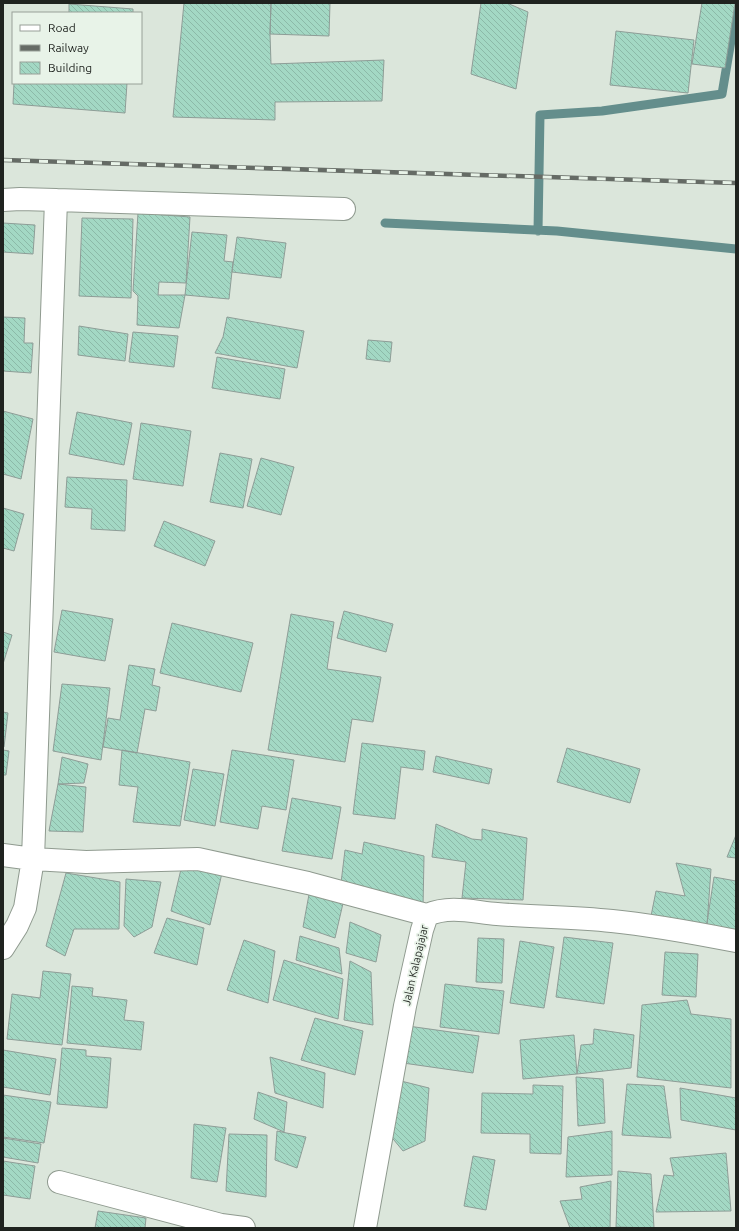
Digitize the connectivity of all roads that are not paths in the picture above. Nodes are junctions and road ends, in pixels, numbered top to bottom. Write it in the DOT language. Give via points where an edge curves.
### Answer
graph roads {
  1 [pos="3,200"];
  2 [pos="56,200"];
  3 [pos="344,209"];
  4 [pos="3,855"];
  5 [pos="33,859"];
  6 [pos="427,914"];
  7 [pos="736,940"];
  8 [pos="3,948"];
  9 [pos="59,1182"];
  10 [pos="244,1228"];
  11 [pos="365,1228"];
  1 -- 2 [label="street"];
  2 -- 3 [label="street"];
  2 -- 5 [label="street"];
  4 -- 5 [label="street"];
  5 -- 6 [label="street" via="86,862 198,859 308,883"];
  5 -- 8 [label="street" via="25,908"];
  6 -- 7 [label="street, Jalan Kalapajajar" via="435,911 463,910 612,921"];
  6 -- 11 [label="street, Jalan Kalapajajar" via="404,1006"];
  9 -- 10 [label="street" via="222,1225"];
}
